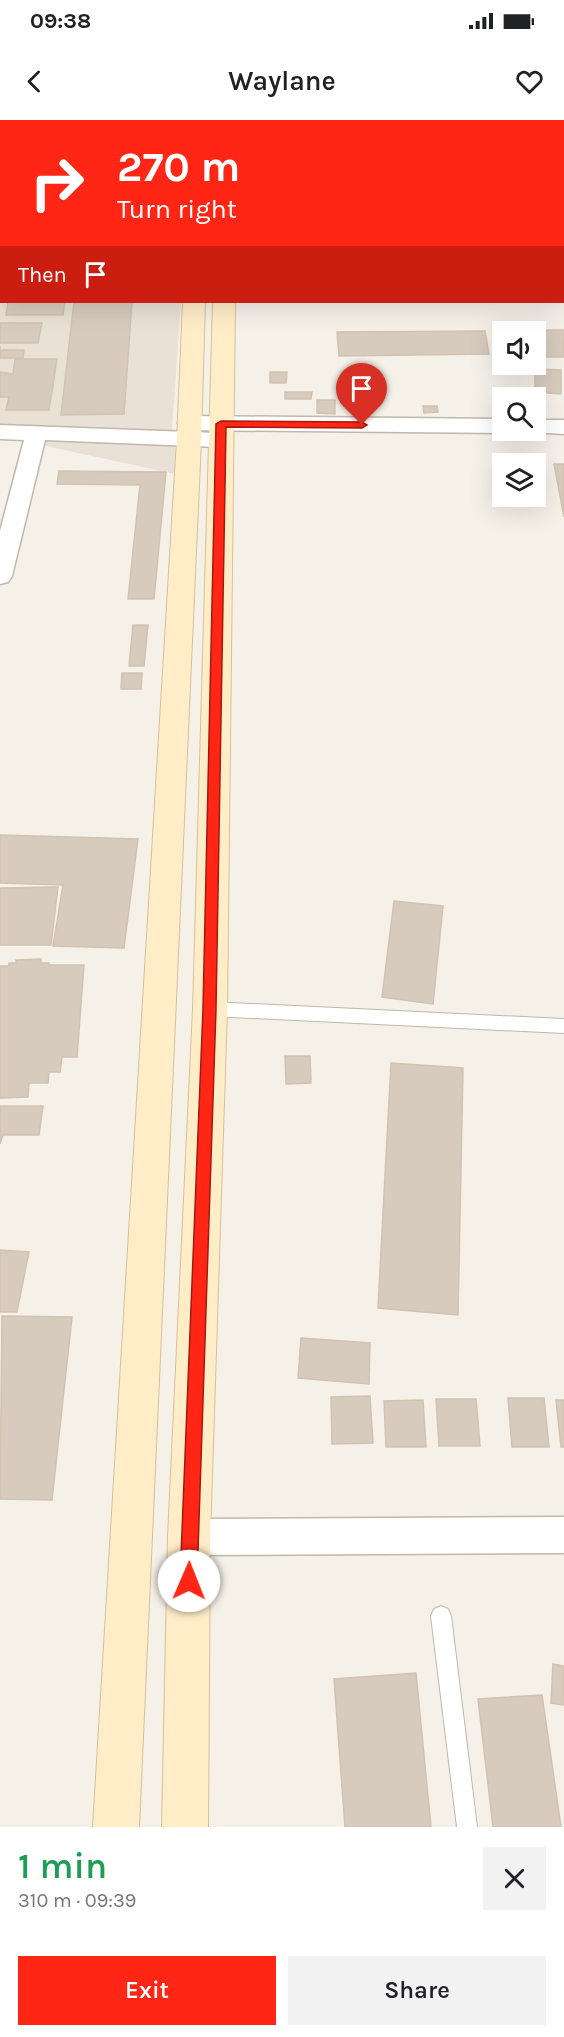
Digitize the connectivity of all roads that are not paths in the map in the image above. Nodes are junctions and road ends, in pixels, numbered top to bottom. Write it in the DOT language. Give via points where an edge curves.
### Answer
graph roads {
  1 [pos="194,303"];
  2 [pos="224,303"];
  3 [pos="492,426"];
  4 [pos="546,427"];
  5 [pos="564,427"];
  6 [pos="0,432"];
  7 [pos="205,432"];
  8 [pos="36,434"];
  9 [pos="0,576"];
  10 [pos="210,1009"];
  11 [pos="564,1026"];
  12 [pos="564,1535"];
  13 [pos="189,1537"];
  14 [pos="441,1616"];
  15 [pos="116,1827"];
  16 [pos="185,1827"];
  17 [pos="466,1827"];
  1 -- 7 [label="street"];
  2 -- 7 [label="street"];
  3 -- 7 [label="street"];
  4 -- 5 [label="street"];
  6 -- 8 [label="street"];
  7 -- 8 [label="street"];
  7 -- 10 [label="street"];
  7 -- 15 [label="street"];
  8 -- 9 [label="street"];
  10 -- 11 [label="lane"];
  10 -- 13 [label="street"];
  12 -- 13 [label="street"];
  13 -- 16 [label="street"];
  14 -- 17 [label="lane"];
}
